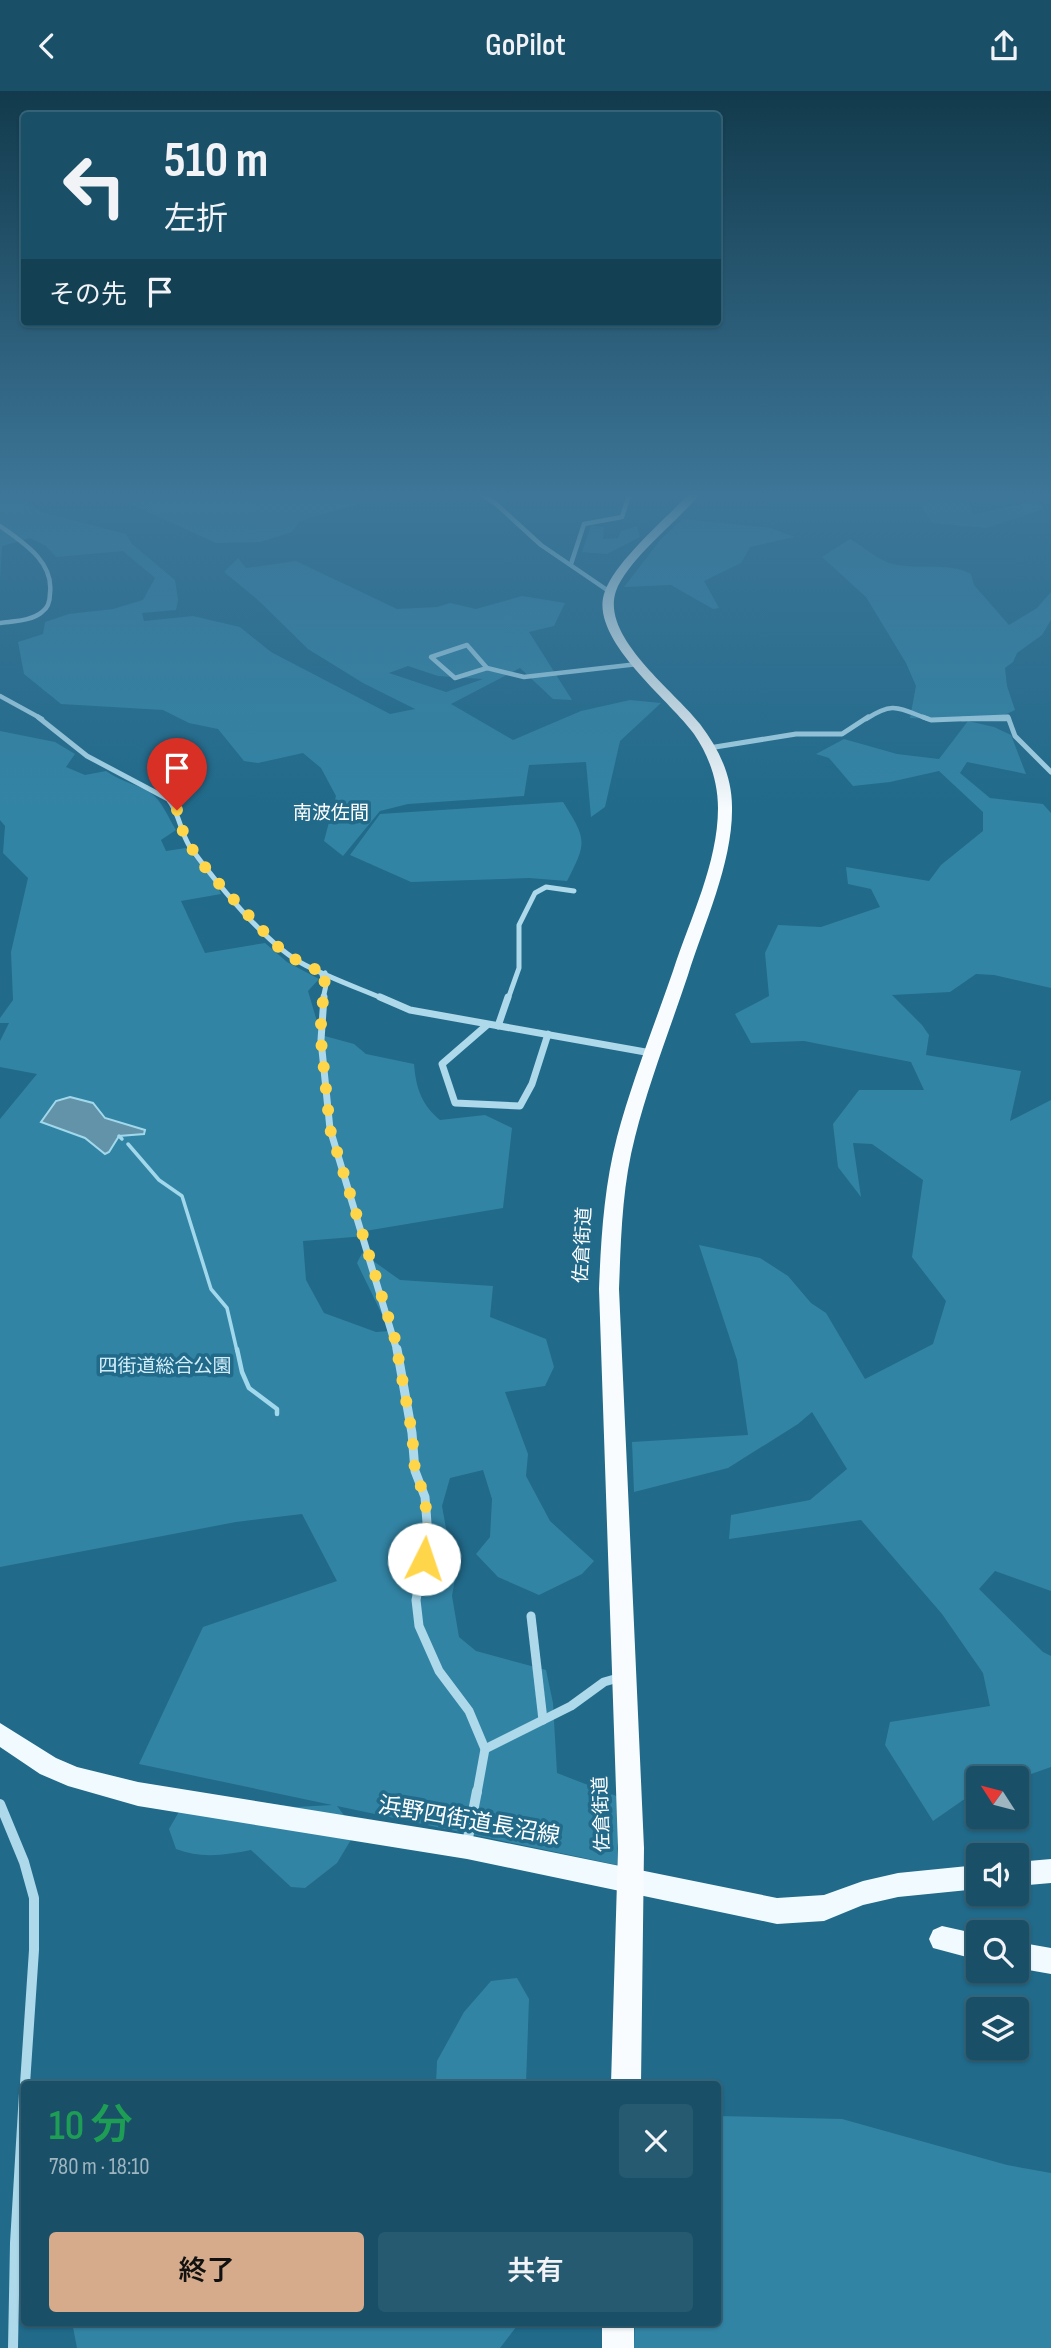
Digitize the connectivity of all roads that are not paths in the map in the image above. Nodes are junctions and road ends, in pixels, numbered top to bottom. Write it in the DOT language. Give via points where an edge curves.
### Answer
graph roads {
  1 [pos="50,600"];
  2 [pos="609,600"];
  3 [pos="0,623"];
  4 [pos="639,663"];
  5 [pos="487,668"];
  6 [pos="0,697"];
  7 [pos="709,748"];
  8 [pos="1051,772"];
  9 [pos="574,891"];
  10 [pos="325,973"];
  11 [pos="487,1025"];
  12 [pos="498,1026"];
  13 [pos="548,1034"];
  14 [pos="654,1054"];
  15 [pos="531,1616"];
  16 [pos="626,1676"];
  17 [pos="543,1720"];
  18 [pos="0,1734"];
  19 [pos="485,1749"];
  20 [pos="0,1804"];
  21 [pos="467,1847"];
  22 [pos="1051,1871"];
  23 [pos="1029,1873"];
  24 [pos="966,1878"];
  25 [pos="632,1882"];
  26 [pos="942,1939"];
  27 [pos="966,1944"];
  28 [pos="1029,1957"];
  29 [pos="1051,1961"];
  30 [pos="25,2081"];
  31 [pos="626,2081"];
  32 [pos="21,2143"];
  33 [pos="618,2326"];
  34 [pos="13,2348"];
  35 [pos="618,2348"];
  1 -- 3 [label="street" via="43,612"];
  2 -- 4 [label="highway, 佐倉街道" via="611,622"];
  4 -- 5 [label="street" via="524,677"];
  4 -- 7 [label="highway, 佐倉街道"];
  5 -- 5 [label="street" via="467,645 431,657 455,678"];
  6 -- 10 [label="street" via="41,719 86,756 168,799 177,810 185,839 210,874 281,950"];
  7 -- 8 [label="street" via="796,734 842,734 884,707 894,707 931,720 1008,717 1015,736"];
  7 -- 14 [label="highway, 佐倉街道" via="723,785 724,836"];
  9 -- 12 [label="street" via="546,887 535,893 519,925 519,968"];
  10 -- 11 [label="street" via="410,1010"];
  10 -- 19 [label="street" via="321,1040 330,1129 395,1339 415,1471 425,1497 424,1559 416,1600 419,1626 439,1671 469,1711"];
  11 -- 12 [label="street"];
  11 -- 13 [label="street" via="442,1064 456,1103 520,1106"];
  12 -- 13 [label="street"];
  13 -- 14 [label="street"];
  14 -- 16 [label="highway, 佐倉街道" via="618,1172 610,1251"];
  15 -- 17 [label="street"];
  16 -- 17 [label="street" via="604,1682"];
  16 -- 25 [label="highway, 佐倉街道"];
  17 -- 19 [label="street"];
  18 -- 21 [label="main road, 浜野四街道長沼線" via="48,1766 138,1794"];
  19 -- 21 [label="street"];
  20 -- 30 [label="street" via="34,1898"];
  21 -- 25 [label="main road, 浜野四街道長沼線"];
  22 -- 23 [label="main road"];
  24 -- 25 [label="main road, 浜野四街道長沼線" via="898,1885 799,1911 777,1911"];
  25 -- 31 [label="highway, 佐倉街道"];
  26 -- 27 [label="main road"];
  28 -- 29 [label="main road"];
  32 -- 34 [label="street"];
  33 -- 35 [label="highway"];
}
